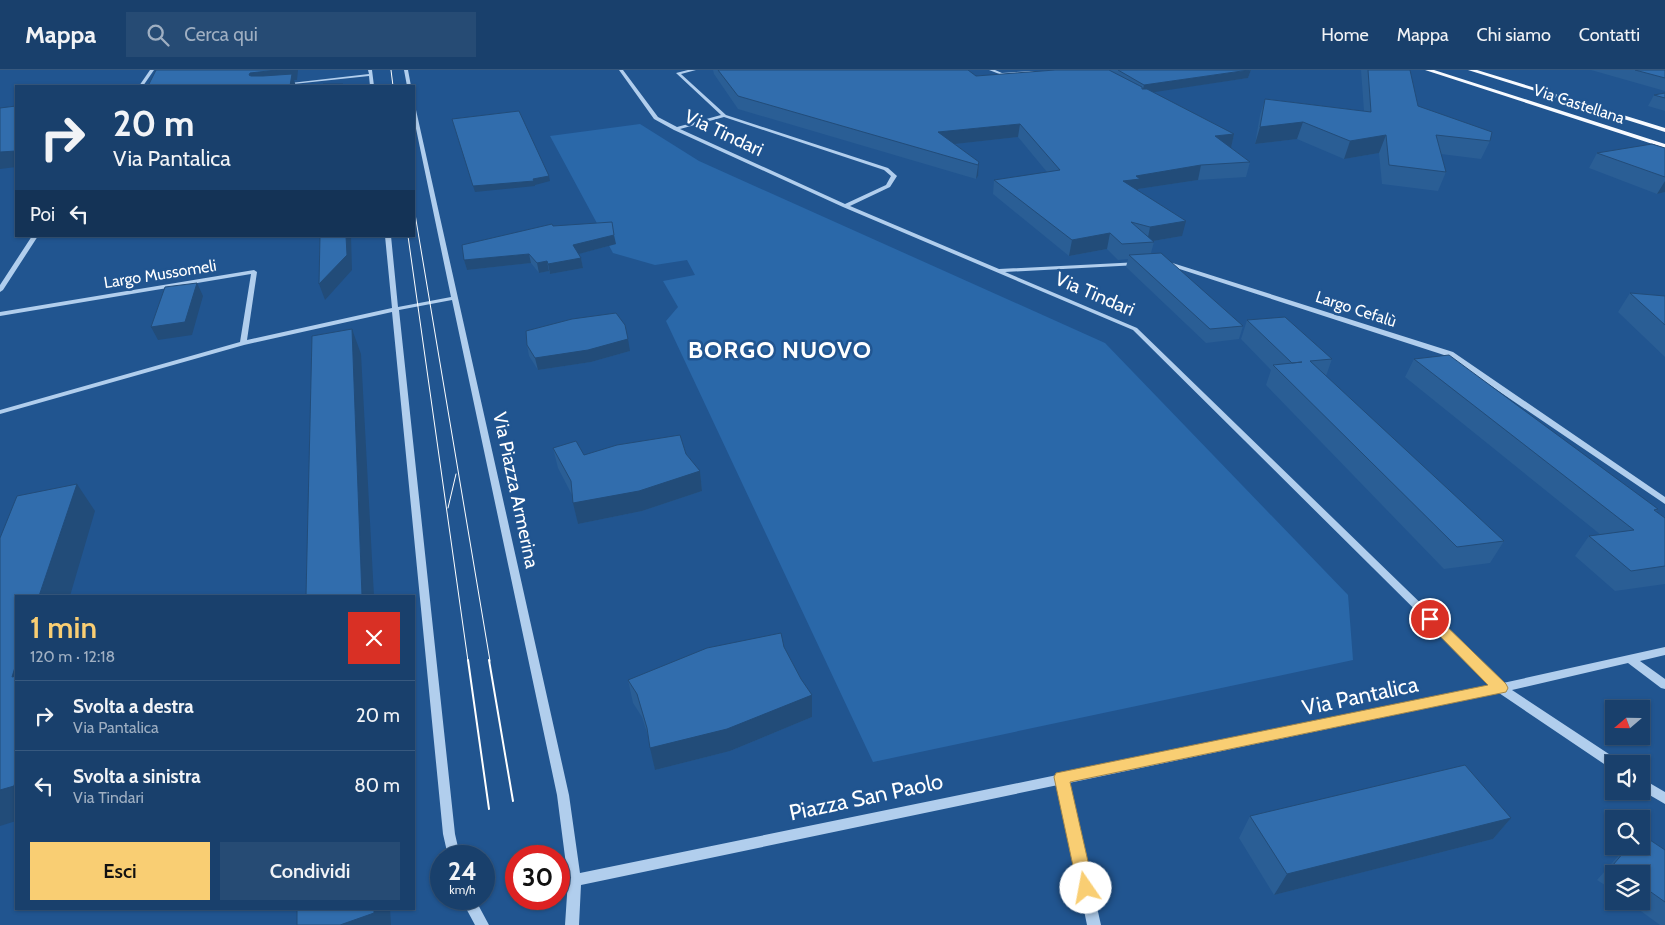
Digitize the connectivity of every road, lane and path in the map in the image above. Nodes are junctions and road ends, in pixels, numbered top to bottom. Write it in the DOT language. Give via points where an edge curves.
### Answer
graph roads {
  1 [pos="152,70"];
  2 [pos="406,70"];
  3 [pos="621,70"];
  4 [pos="694,70"];
  5 [pos="991,70"];
  6 [pos="1428,70"];
  7 [pos="1471,70"];
  8 [pos="370,72"];
  9 [pos="1037,72"];
  10 [pos="276,84"];
  11 [pos="142,85"];
  12 [pos="372,85"];
  13 [pos="409,85"];
  14 [pos="415,115"];
  15 [pos="724,116"];
  16 [pos="676,129"];
  17 [pos="1665,130"];
  18 [pos="1665,146"];
  19 [pos="845,206"];
  20 [pos="34,237"];
  21 [pos="388,237"];
  22 [pos="1146,262"];
  23 [pos="1155,262"];
  24 [pos="997,270"];
  25 [pos="0,290"];
  26 [pos="455,298"];
  27 [pos="396,308"];
  28 [pos="0,314"];
  29 [pos="243,343"];
  30 [pos="0,412"];
  31 [pos="1665,501"];
  32 [pos="1665,651"];
  33 [pos="1630,659"];
  34 [pos="1665,686"];
  35 [pos="1500,688"];
  36 [pos="1605,758"];
  37 [pos="1062,777"];
  38 [pos="1650,788"];
  39 [pos="1665,798"];
  40 [pos="452,845"];
  41 [pos="575,880"];
  42 [pos="474,910"];
  43 [pos="482,925"];
  44 [pos="572,925"];
  45 [pos="1094,925"];
  1 -- 11 [label="street"];
  2 -- 13 [label="street"];
  3 -- 16 [label="street, Via Tindari" via="656,118"];
  4 -- 15 [label="street" via="678,73"];
  5 -- 9 [label="street" via="1002,74"];
  6 -- 18 [label="main road, Via Castellana"];
  7 -- 17 [label="main road, Via Castellana"];
  8 -- 10 [label="street"];
  8 -- 12 [label="street"];
  14 -- 26 [label="street, Via Piazza Armerina"];
  15 -- 16 [label="street"];
  15 -- 19 [label="street" via="886,169 894,176 888,186"];
  16 -- 19 [label="street, Via Tindari"];
  19 -- 24 [label="street, Via Tindari"];
  20 -- 25 [label="street"];
  21 -- 27 [label="street"];
  22 -- 24 [label="street"];
  23 -- 31 [label="street, Largo Cefalù" via="1165,262 1450,354"];
  24 -- 35 [label="street, Via Tindari" via="1135,328"];
  26 -- 27 [label="street"];
  26 -- 41 [label="street, Via Piazza Armerina" via="563,795"];
  27 -- 29 [label="street"];
  27 -- 40 [label="street"];
  28 -- 29 [label="street, Largo Mussomeli" via="254,272"];
  29 -- 30 [label="street"];
  32 -- 33 [label="street, Via Pantalica"];
  33 -- 34 [label="street"];
  33 -- 35 [label="street, Via Pantalica"];
  35 -- 36 [label="street, Via Tindari"];
  35 -- 37 [label="street, Via Pantalica"];
  37 -- 41 [label="street, Piazza San Paolo"];
  37 -- 45 [label="street"];
  38 -- 39 [label="street"];
  41 -- 44 [label="street"];
  42 -- 43 [label="street"];
}
